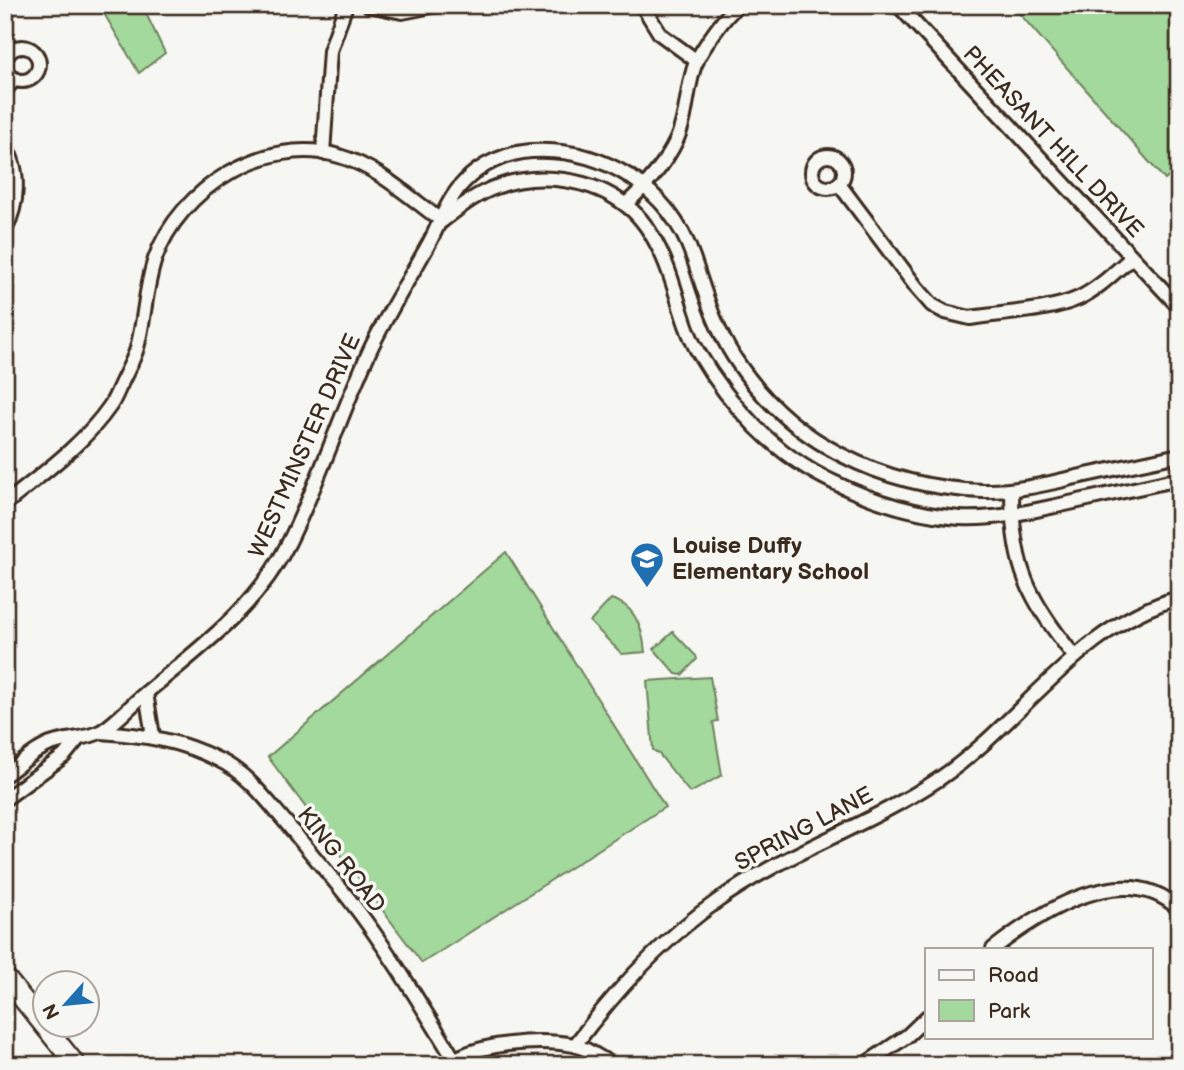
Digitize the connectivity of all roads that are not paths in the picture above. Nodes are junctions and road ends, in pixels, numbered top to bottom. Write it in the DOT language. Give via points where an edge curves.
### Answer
graph roads {
  1 [pos="346,5"];
  2 [pos="369,5"];
  3 [pos="437,5"];
  4 [pos="642,5"];
  5 [pos="738,5"];
  6 [pos="898,5"];
  7 [pos="697,61"];
  8 [pos="15,79"];
  9 [pos="5,90"];
  10 [pos="5,146"];
  11 [pos="323,152"];
  12 [pos="839,184"];
  13 [pos="645,186"];
  14 [pos="626,204"];
  15 [pos="442,221"];
  16 [pos="5,230"];
  17 [pos="1131,258"];
  18 [pos="1179,307"];
  19 [pos="1179,455"];
  20 [pos="1179,479"];
  21 [pos="1012,491"];
  22 [pos="5,504"];
  23 [pos="1012,514"];
  24 [pos="1179,598"];
  25 [pos="1074,656"];
  26 [pos="146,693"];
  27 [pos="101,732"];
  28 [pos="153,736"];
  29 [pos="78,739"];
  30 [pos="5,775"];
  31 [pos="5,799"];
  32 [pos="1179,909"];
  33 [pos="994,948"];
  34 [pos="5,977"];
  35 [pos="925,1019"];
  36 [pos="575,1045"];
  37 [pos="450,1062"];
  38 [pos="76,1065"];
  39 [pos="613,1065"];
  40 [pos="864,1065"];
  1 -- 11 [label="street" via="330,51"];
  2 -- 3 [label="street" via="402,12"];
  4 -- 7 [label="street" via="660,34"];
  5 -- 7 [label="street"];
  6 -- 17 [label="street, PHEASANT HILL DRIVE"];
  7 -- 13 [label="street" via="677,139"];
  8 -- 9 [label="street"];
  10 -- 16 [label="street" via="17,186"];
  11 -- 15 [label="street" via="377,173"];
  11 -- 22 [label="street" via="279,154 247,164 192,202 155,258 136,349 111,405 71,450"];
  12 -- 17 [label="street" via="917,288 933,305 957,316 970,318 1078,299"];
  13 -- 14 [label="street"];
  13 -- 15 [label="street, WESTMINSTER DRIVE" via="597,160 562,152 519,153 490,163 465,180"];
  13 -- 21 [label="street, WESTMINSTER DRIVE" via="679,227 706,301 734,357 763,394 801,429 832,452 903,480 977,491"];
  14 -- 15 [label="street, WESTMINSTER DRIVE" via="570,181 527,179 496,186"];
  14 -- 23 [label="street, WESTMINSTER DRIVE" via="664,260 681,315 703,360 741,412 773,443 833,482 888,503 962,518"];
  15 -- 26 [label="street, WESTMINSTER DRIVE" via="371,347 289,544 268,578 220,633"];
  17 -- 18 [label="street, PHEASANT HILL DRIVE"];
  19 -- 21 [label="street, WESTMINSTER DRIVE"];
  20 -- 23 [label="street, WESTMINSTER DRIVE"];
  21 -- 23 [label="street"];
  23 -- 25 [label="street" via="1017,558 1029,591"];
  24 -- 25 [label="street, SPRING LANE" via="1152,605"];
  25 -- 36 [label="street, SPRING LANE" via="995,733 940,778 716,901 601,1010"];
  26 -- 27 [label="street, WESTMINSTER DRIVE"];
  26 -- 28 [label="street"];
  27 -- 28 [label="street, KING ROAD"];
  27 -- 29 [label="street, WESTMINSTER DRIVE"];
  28 -- 37 [label="street, KING ROAD" via="220,760 272,806 350,900 416,997"];
  29 -- 30 [label="street, WESTMINSTER DRIVE" via="46,746"];
  29 -- 31 [label="street, WESTMINSTER DRIVE" via="64,756"];
  32 -- 33 [label="street" via="1150,892 1123,887 1098,891 1040,916"];
  34 -- 38 [label="main road"];
  35 -- 40 [label="street"];
  36 -- 37 [label="street" via="489,1047"];
  36 -- 39 [label="street"];
}
